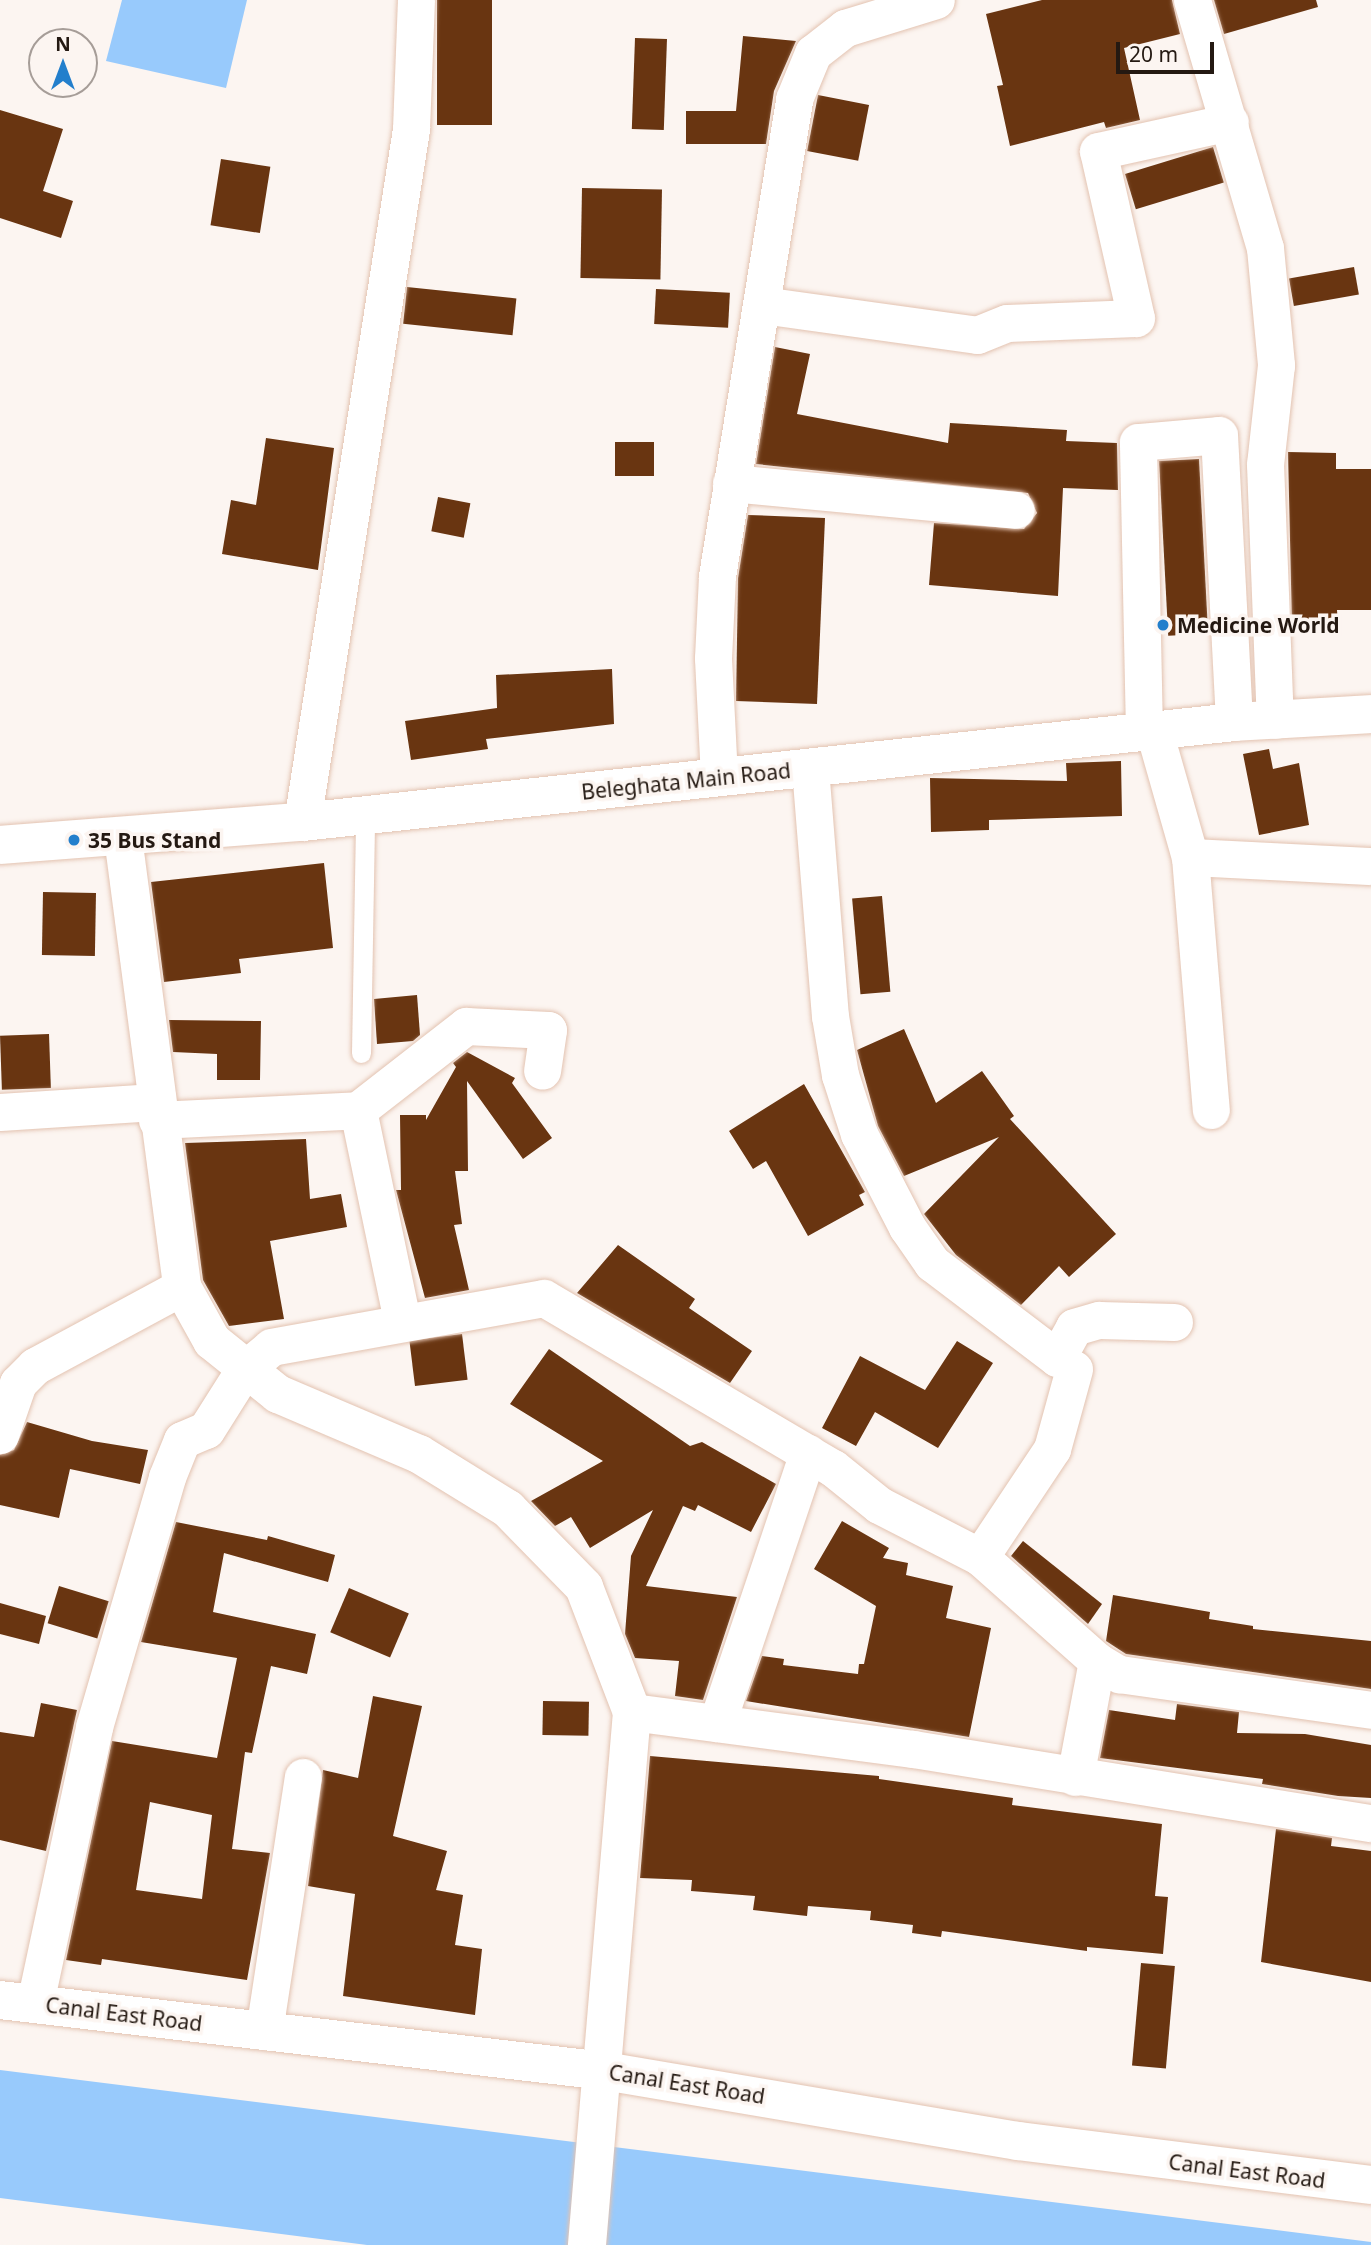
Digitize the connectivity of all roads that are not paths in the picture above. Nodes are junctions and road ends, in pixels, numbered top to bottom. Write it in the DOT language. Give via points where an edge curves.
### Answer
graph roads {
  1 [pos="416,0"];
  2 [pos="936,0"];
  3 [pos="1192,0"];
  4 [pos="1230,122"];
  5 [pos="762,305"];
  6 [pos="731,483"];
  7 [pos="1016,510"];
  8 [pos="1371,714"];
  9 [pos="1275,720"];
  10 [pos="1234,722"];
  11 [pos="1149,732"];
  12 [pos="810,768"];
  13 [pos="719,777"];
  14 [pos="365,815"];
  15 [pos="302,822"];
  16 [pos="123,837"];
  17 [pos="0,845"];
  18 [pos="1190,857"];
  19 [pos="1370,866"];
  20 [pos="361,1053"];
  21 [pos="542,1071"];
  22 [pos="358,1110"];
  23 [pos="1211,1110"];
  24 [pos="156,1111"];
  25 [pos="0,1112"];
  26 [pos="182,1287"];
  27 [pos="401,1321"];
  28 [pos="1174,1322"];
  29 [pos="1074,1369"];
  30 [pos="244,1370"];
  31 [pos="0,1435"];
  32 [pos="808,1452"];
  33 [pos="979,1557"];
  34 [pos="1097,1661"];
  35 [pos="1371,1710"];
  36 [pos="632,1712"];
  37 [pos="717,1723"];
  38 [pos="303,1777"];
  39 [pos="1075,1777"];
  40 [pos="1371,1823"];
  41 [pos="17,2001"];
  42 [pos="264,2031"];
  43 [pos="602,2088"];
  44 [pos="1371,2185"];
  45 [pos="587,2245"];
  1 -- 15 [label="street" via="411,129"];
  2 -- 5 [label="street" via="845,28 813,53 794,99 780,163"];
  3 -- 4 [label="street"];
  4 -- 5 [label="street" via="1098,151 1136,318 1007,323 976,335"];
  4 -- 9 [label="street" via="1265,248 1276,365 1265,464"];
  5 -- 6 [label="street"];
  6 -- 7 [label="street"];
  6 -- 13 [label="street" via="717,576 713,657"];
  8 -- 9 [label="main road, Beleghata Main Road"];
  9 -- 10 [label="main road, Beleghata Main Road"];
  10 -- 11 [label="main road, Beleghata Main Road"];
  10 -- 11 [label="street" via="1219,435 1138,442"];
  11 -- 12 [label="main road, Beleghata Main Road"];
  11 -- 18 [label="street"];
  12 -- 13 [label="main road, Beleghata Main Road"];
  12 -- 28 [label="street" via="830,1016 840,1075 859,1133 907,1227 932,1263 1057,1358 1074,1327 1099,1320"];
  13 -- 14 [label="main road, Beleghata Main Road"];
  14 -- 15 [label="main road, Beleghata Main Road"];
  14 -- 20 [label="lane"];
  15 -- 16 [label="main road, Beleghata Main Road"];
  16 -- 17 [label="main road, Beleghata Main Road"];
  16 -- 24 [label="main road"];
  18 -- 19 [label="street"];
  18 -- 23 [label="street"];
  21 -- 22 [label="street" via="548,1030 466,1026"];
  22 -- 24 [label="street"];
  22 -- 27 [label="street"];
  24 -- 25 [label="street"];
  24 -- 26 [label="main road"];
  26 -- 30 [label="main road" via="212,1341"];
  26 -- 31 [label="street" via="35,1366 18,1383"];
  27 -- 30 [label="street" via="271,1347"];
  27 -- 32 [label="street" via="544,1298"];
  29 -- 33 [label="street" via="1052,1449"];
  30 -- 36 [label="main road" via="278,1394 419,1454 508,1509 583,1587"];
  30 -- 41 [label="street" via="205,1430 183,1440 167,1477"];
  32 -- 33 [label="street" via="879,1505"];
  32 -- 37 [label="street"];
  33 -- 34 [label="street"];
  34 -- 35 [label="street" via="1119,1674"];
  34 -- 39 [label="street"];
  36 -- 37 [label="street"];
  36 -- 43 [label="main road"];
  37 -- 39 [label="street"];
  38 -- 42 [label="street"];
  39 -- 40 [label="street"];
  41 -- 42 [label="main road, Canal East Road"];
  42 -- 43 [label="main road, Canal East Road"];
  43 -- 44 [label="main road, Canal East Road"];
  43 -- 45 [label="main road"];
}
